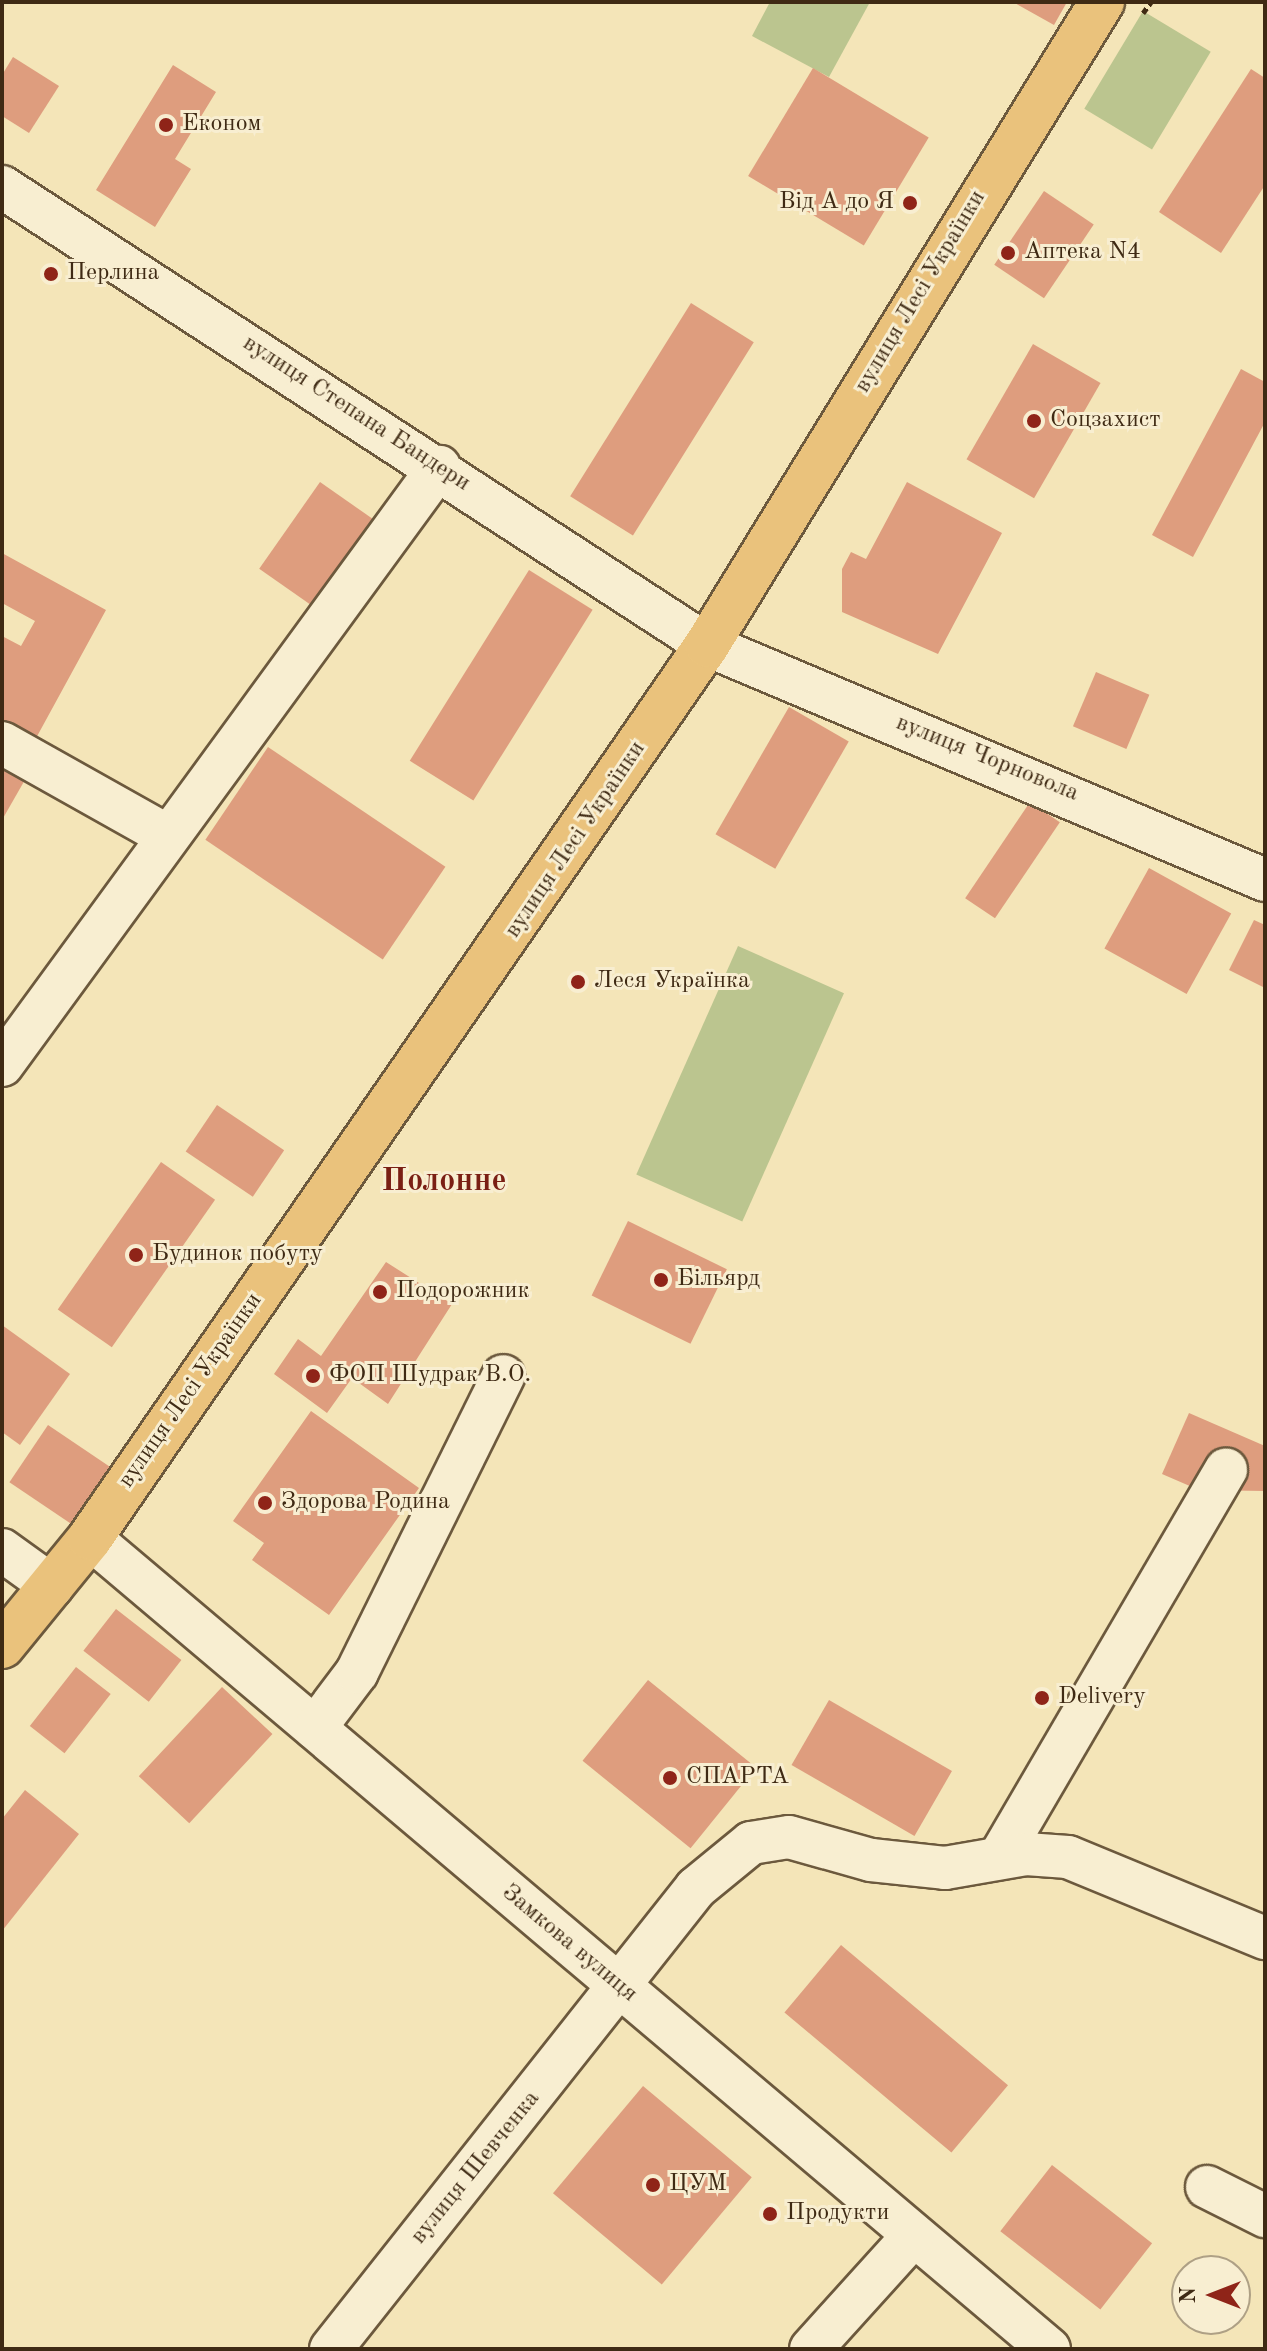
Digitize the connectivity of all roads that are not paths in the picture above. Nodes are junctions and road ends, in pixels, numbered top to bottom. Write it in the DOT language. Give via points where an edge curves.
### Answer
graph roads {
  1 [pos="1102,2"];
  2 [pos="2,187"];
  3 [pos="439,467"];
  4 [pos="707,645"];
  5 [pos="2,743"];
  6 [pos="168,836"];
  7 [pos="1265,880"];
  8 [pos="2,1065"];
  9 [pos="503,1376"];
  10 [pos="1226,1469"];
  11 [pos="90,1538"];
  12 [pos="2,1550"];
  13 [pos="52,1586"];
  14 [pos="2,1646"];
  15 [pos="315,1728"];
  16 [pos="999,1858"];
  17 [pos="1265,1938"];
  18 [pos="620,1986"];
  19 [pos="1207,2187"];
  20 [pos="1265,2216"];
  21 [pos="913,2236"];
  22 [pos="331,2349"];
  23 [pos="811,2349"];
  24 [pos="1049,2349"];
  1 -- 4 [label="main road, вулиця Лесі Українки"];
  2 -- 3 [label="street, вулиця Степана Бандери"];
  3 -- 4 [label="street, вулиця Степана Бандери"];
  3 -- 6 [label="street"];
  4 -- 7 [label="street, вулиця Чорновола"];
  4 -- 11 [label="main road, вулиця Лесі Українки"];
  5 -- 6 [label="street"];
  6 -- 8 [label="street"];
  9 -- 15 [label="street" via="357,1672"];
  10 -- 16 [label="street"];
  11 -- 13 [label="main road, вулиця Лесі Українки"];
  11 -- 15 [label="street, Замкова вулиця"];
  12 -- 13 [label="street"];
  13 -- 14 [label="main road, вулиця Лесі Українки"];
  15 -- 18 [label="street, Замкова вулиця"];
  16 -- 17 [label="street, вулиця Шевченка" via="1068,1857"];
  16 -- 18 [label="street, вулиця Шевченка" via="945,1868 871,1860 789,1837 751,1843 696,1888"];
  18 -- 21 [label="street, Замкова вулиця"];
  18 -- 22 [label="street, вулиця Шевченка"];
  19 -- 20 [label="street"];
  21 -- 23 [label="street"];
  21 -- 24 [label="street, Замкова вулиця"];
}
